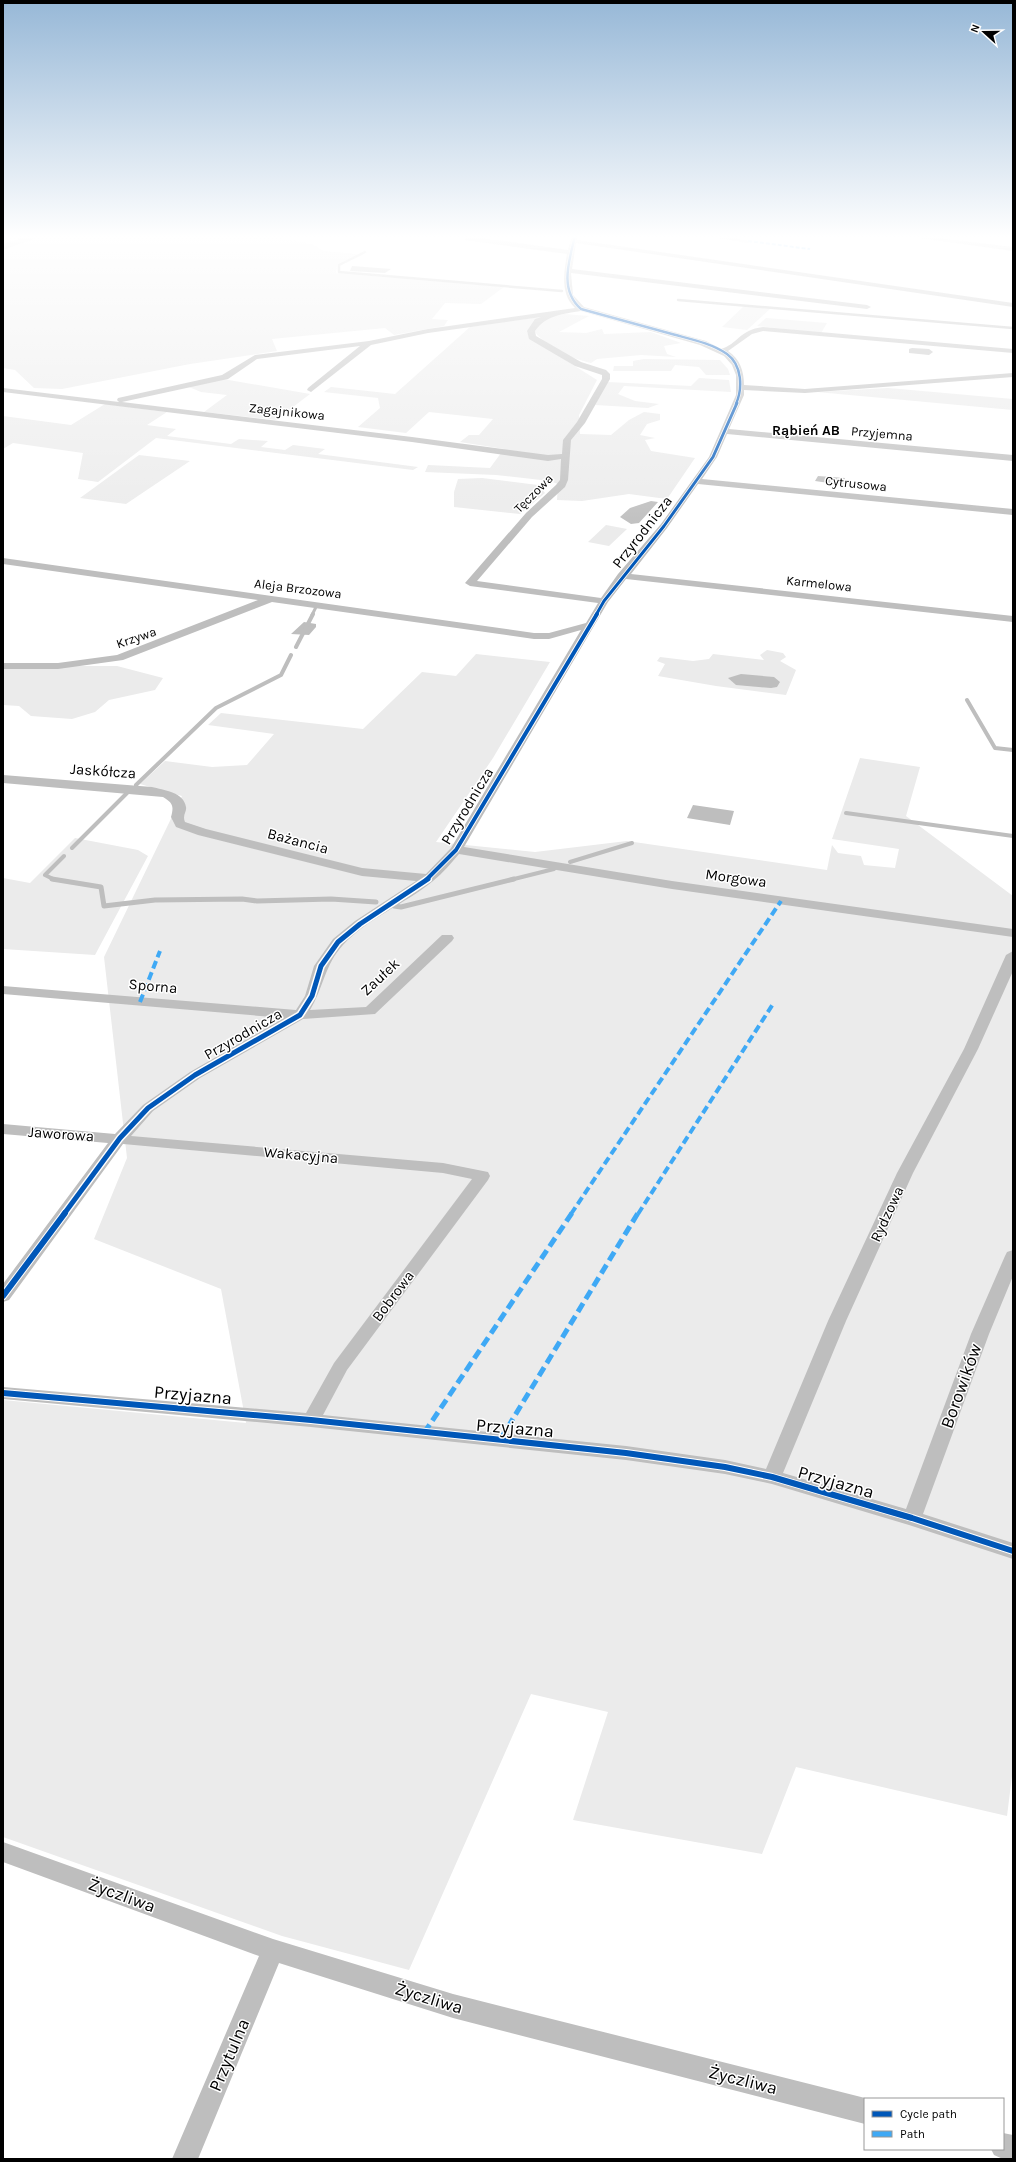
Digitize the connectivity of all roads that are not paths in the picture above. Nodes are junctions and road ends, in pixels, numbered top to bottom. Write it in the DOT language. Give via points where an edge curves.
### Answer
graph roads {
  1 [pos="402,337"];
  2 [pos="532,337"];
  3 [pos="680,337"];
  4 [pos="743,337"];
  5 [pos="853,337"];
  6 [pos="369,343"];
  7 [pos="721,351"];
  8 [pos="1013,351"];
  9 [pos="1011,376"];
  10 [pos="741,387"];
  11 [pos="3,390"];
  12 [pos="311,390"];
  13 [pos="110,402"];
  14 [pos="725,431"];
  15 [pos="567,456"];
  16 [pos="1013,458"];
  17 [pos="696,481"];
  18 [pos="1013,512"];
  19 [pos="3,561"];
  20 [pos="622,576"];
  21 [pos="270,599"];
  22 [pos="604,601"];
  23 [pos="1013,619"];
  24 [pos="589,625"];
  25 [pos="3,666"];
  26 [pos="3,779"];
  27 [pos="17,780"];
  28 [pos="3,792"];
  29 [pos="180,807"];
  30 [pos="456,850"];
  31 [pos="428,878"];
  32 [pos="1013,933"];
  33 [pos="447,938"];
  34 [pos="1013,955"];
  35 [pos="3,990"];
  36 [pos="300,1015"];
  37 [pos="3,1129"];
  38 [pos="120,1138"];
  39 [pos="482,1176"];
  40 [pos="1013,1256"];
  41 [pos="3,1296"];
  42 [pos="3,1393"];
  43 [pos="311,1420"];
  44 [pos="772,1477"];
  45 [pos="912,1518"];
  46 [pos="1013,1551"];
  47 [pos="3,1852"];
  48 [pos="273,1950"];
  49 [pos="864,2111"];
  50 [pos="184,2159"];
  1 -- 6 [label="street"];
  2 -- 15 [label="street, Tęczowa" via="578,364 606,374 606,379 587,414 567,440"];
  3 -- 7 [label="street, Przyrodnicza"];
  4 -- 7 [label="street" via="731,348"];
  5 -- 8 [label="street"];
  6 -- 12 [label="street"];
  6 -- 13 [label="street" via="255,357 225,377"];
  7 -- 10 [label="street, Przyrodnicza" via="736,364"];
  9 -- 10 [label="street" via="805,391"];
  10 -- 14 [label="street, Przyrodnicza" via="736,409"];
  11 -- 13 [label="street, Zagajnikowa"];
  13 -- 15 [label="street, Zagajnikowa" via="380,434 548,458"];
  14 -- 16 [label="street, Przyjemna"];
  14 -- 17 [label="street, Przyrodnicza" via="713,457"];
  15 -- 22 [label="street, Tęczowa" via="564,480 560,487 529,515 470,583"];
  17 -- 18 [label="street, Cytrusowa"];
  17 -- 20 [label="street, Przyrodnicza" via="664,526"];
  19 -- 21 [label="street, Aleja Brzozowa"];
  20 -- 22 [label="street, Przyrodnicza"];
  20 -- 23 [label="street, Karmelowa"];
  21 -- 24 [label="street, Aleja Brzozowa" via="534,636 549,636"];
  21 -- 25 [label="street, Krzywa" via="119,658 58,666"];
  22 -- 24 [label="street, Przyrodnicza"];
  24 -- 30 [label="street, Przyrodnicza"];
  26 -- 27 [label="street, Jaskółcza"];
  27 -- 28 [label="street"];
  27 -- 29 [label="street, Jaskółcza" via="152,791 167,794 177,800"];
  29 -- 31 [label="street, Bażancia" via="177,817 180,824 202,832 349,870"];
  30 -- 31 [label="street, Przyrodnicza"];
  30 -- 32 [label="street, Morgowa" via="672,886"];
  31 -- 36 [label="street, Przyrodnicza" via="338,942 321,966 312,996"];
  33 -- 36 [label="street, Zaułek" via="370,1011"];
  34 -- 44 [label="street, Rydzowa" via="971,1048 905,1173 840,1314"];
  35 -- 36 [label="street, Sporna"];
  36 -- 38 [label="street, Przyrodnicza" via="170,1091 148,1108"];
  37 -- 38 [label="street, Jaworowa"];
  38 -- 39 [label="street, Wakacyjna" via="443,1168"];
  38 -- 41 [label="street, Przyrodnicza"];
  39 -- 43 [label="street, Bobrowa" via="340,1367"];
  40 -- 45 [label="street, Borowików" via="980,1334"];
  42 -- 43 [label="street, Przyjazna"];
  43 -- 44 [label="street, Przyjazna" via="626,1453 725,1467"];
  44 -- 45 [label="street, Przyjazna"];
  45 -- 46 [label="street, Przyjazna"];
  47 -- 48 [label="street, Życzliwa"];
  48 -- 49 [label="street, Życzliwa" via="453,2006"];
  48 -- 50 [label="street, Przytulna"];
}
